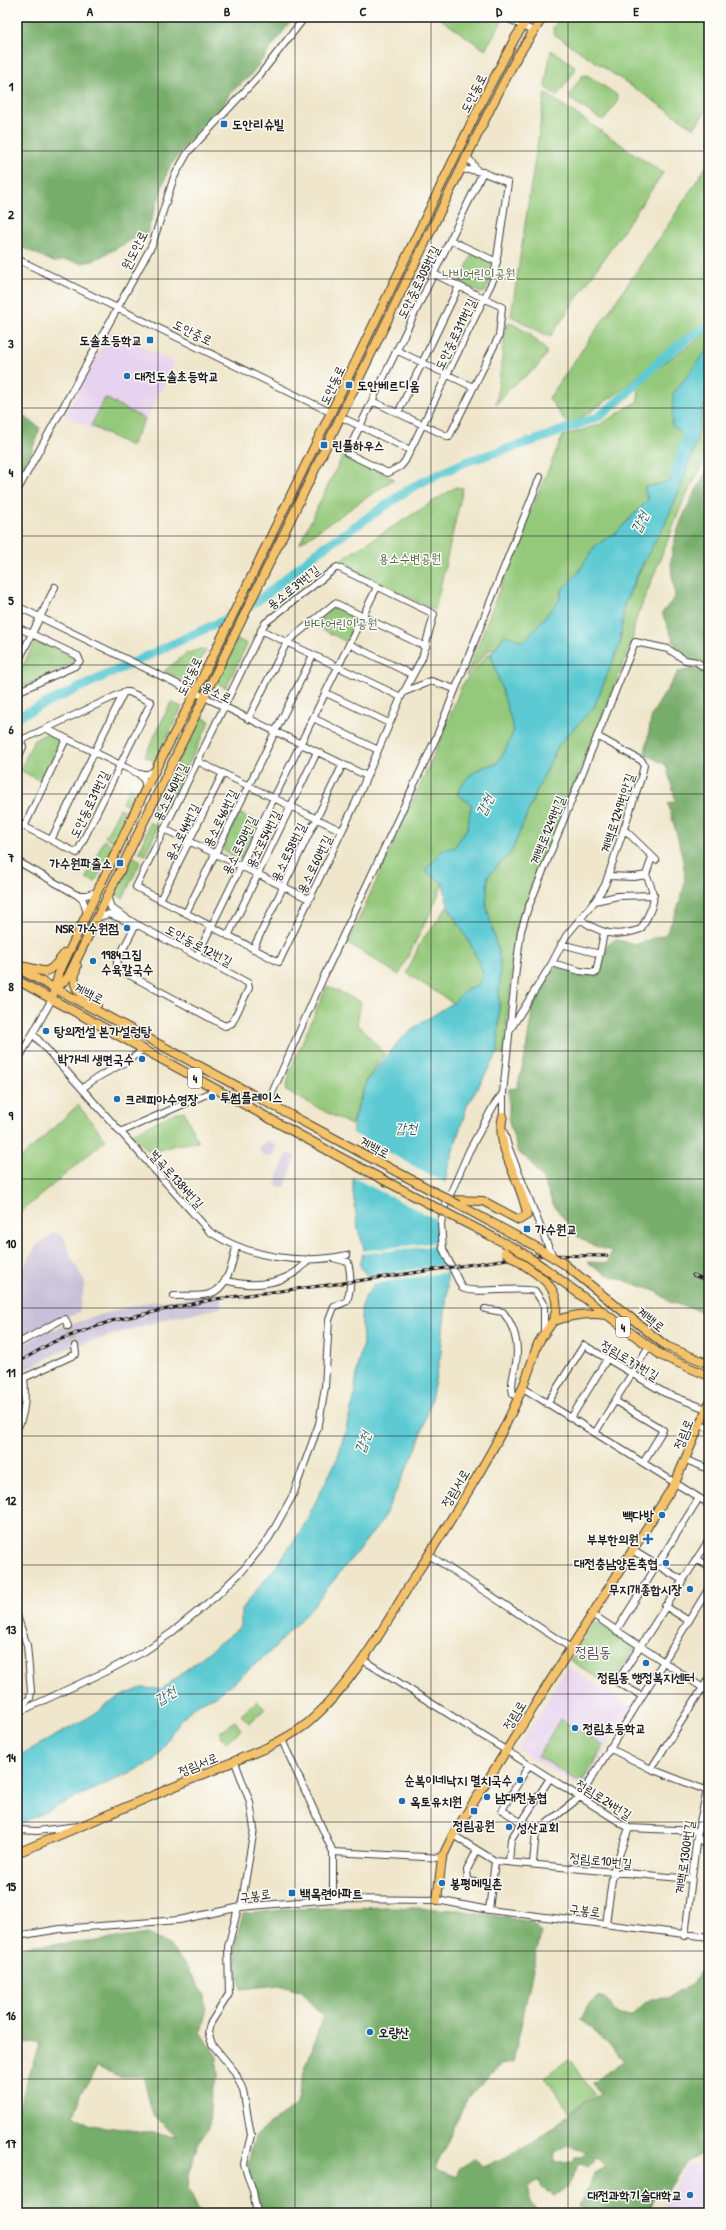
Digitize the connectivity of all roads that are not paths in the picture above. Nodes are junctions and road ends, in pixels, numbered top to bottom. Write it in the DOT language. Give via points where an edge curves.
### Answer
graph roads {
  1 [pos="304,17"];
  2 [pos="505,17"];
  3 [pos="529,17"];
  4 [pos="543,17"];
  5 [pos="522,27"];
  6 [pos="533,31"];
  7 [pos="467,156"];
  8 [pos="460,170"];
  9 [pos="480,171"];
  10 [pos="450,240"];
  11 [pos="17,259"];
  12 [pos="497,262"];
  13 [pos="434,274"];
  14 [pos="459,286"];
  15 [pos="485,298"];
  16 [pos="116,308"];
  17 [pos="396,350"];
  18 [pos="422,363"];
  19 [pos="447,375"];
  20 [pos="473,387"];
  21 [pos="372,401"];
  22 [pos="332,413"];
  23 [pos="398,413"];
  24 [pos="341,417"];
  25 [pos="423,424"];
  26 [pos="360,426"];
  27 [pos="410,450"];
  28 [pos="540,477"];
  29 [pos="17,491"];
  30 [pos="55,587"];
  31 [pos="377,587"];
  32 [pos="17,606"];
  33 [pos="363,616"];
  34 [pos="41,617"];
  35 [pos="17,628"];
  36 [pos="261,630"];
  37 [pos="33,635"];
  38 [pos="286,642"];
  39 [pos="349,644"];
  40 [pos="426,647"];
  41 [pos="313,655"];
  42 [pos="17,664"];
  43 [pos="338,667"];
  44 [pos="709,671"];
  45 [pos="412,675"];
  46 [pos="455,689"];
  47 [pos="17,692"];
  48 [pos="124,692"];
  49 [pos="194,693"];
  50 [pos="326,693"];
  51 [pos="402,694"];
  52 [pos="203,698"];
  53 [pos="224,707"];
  54 [pos="313,718"];
  55 [pos="248,719"];
  56 [pos="389,723"];
  57 [pos="47,729"];
  58 [pos="17,732"];
  59 [pos="274,732"];
  60 [pos="597,736"];
  61 [pos="66,739"];
  62 [pos="19,741"];
  63 [pos="301,744"];
  64 [pos="378,750"];
  65 [pos="94,752"];
  66 [pos="317,752"];
  67 [pos="17,760"];
  68 [pos="198,761"];
  69 [pos="342,764"];
  70 [pos="120,765"];
  71 [pos="156,770"];
  72 [pos="223,773"];
  73 [pos="139,774"];
  74 [pos="367,776"];
  75 [pos="248,785"];
  76 [pos="146,788"];
  77 [pos="274,798"];
  78 [pos="291,806"];
  79 [pos="316,819"];
  80 [pos="17,823"];
  81 [pos="24,827"];
  82 [pos="164,829"];
  83 [pos="625,830"];
  84 [pos="342,831"];
  85 [pos="51,840"];
  86 [pos="189,841"];
  87 [pos="215,854"];
  88 [pos="17,862"];
  89 [pos="241,866"];
  90 [pos="258,875"];
  91 [pos="646,875"];
  92 [pos="608,876"];
  93 [pos="283,887"];
  94 [pos="97,892"];
  95 [pos="77,895"];
  96 [pos="654,895"];
  97 [pos="108,896"];
  98 [pos="160,900"];
  99 [pos="309,900"];
  100 [pos="595,901"];
  101 [pos="87,913"];
  102 [pos="186,913"];
  103 [pos="97,918"];
  104 [pos="580,918"];
  105 [pos="136,924"];
  106 [pos="211,927"];
  107 [pos="604,933"];
  108 [pos="228,936"];
  109 [pos="74,941"];
  110 [pos="561,944"];
  111 [pos="253,949"];
  112 [pos="78,954"];
  113 [pos="600,954"];
  114 [pos="197,956"];
  115 [pos="552,963"];
  116 [pos="17,967"];
  117 [pos="17,980"];
  118 [pos="56,989"];
  119 [pos="52,999"];
  120 [pos="109,1017"];
  121 [pos="509,1032"];
  122 [pos="33,1034"];
  123 [pos="143,1049"];
  124 [pos="19,1052"];
  125 [pos="17,1062"];
  126 [pos="82,1088"];
  127 [pos="216,1090"];
  128 [pos="503,1093"];
  129 [pos="270,1105"];
  130 [pos="503,1116"];
  131 [pos="120,1132"];
  132 [pos="460,1203"];
  133 [pos="499,1240"];
  134 [pos="236,1247"];
  135 [pos="347,1255"];
  136 [pos="553,1256"];
  137 [pos="333,1258"];
  138 [pos="309,1260"];
  139 [pos="225,1280"];
  140 [pos="174,1296"];
  141 [pos="485,1309"];
  142 [pos="606,1315"];
  143 [pos="554,1321"];
  144 [pos="68,1326"];
  145 [pos="544,1332"];
  146 [pos="17,1344"];
  147 [pos="75,1346"];
  148 [pos="649,1346"];
  149 [pos="607,1359"];
  150 [pos="709,1364"];
  151 [pos="632,1374"];
  152 [pos="709,1376"];
  153 [pos="24,1377"];
  154 [pos="17,1381"];
  155 [pos="523,1388"];
  156 [pos="519,1397"];
  157 [pos="615,1401"];
  158 [pos="547,1404"];
  159 [pos="708,1407"];
  160 [pos="571,1418"];
  161 [pos="700,1424"];
  162 [pos="709,1428"];
  163 [pos="17,1429"];
  164 [pos="595,1433"];
  165 [pos="686,1460"];
  166 [pos="643,1463"];
  167 [pos="709,1469"];
  168 [pos="675,1483"];
  169 [pos="699,1498"];
  170 [pos="709,1504"];
  171 [pos="709,1540"];
  172 [pos="632,1550"];
  173 [pos="429,1555"];
  174 [pos="696,1559"];
  175 [pos="658,1565"];
  176 [pos="709,1567"];
  177 [pos="682,1580"];
  178 [pos="709,1588"];
  179 [pos="665,1606"];
  180 [pos="592,1614"];
  181 [pos="17,1616"];
  182 [pos="689,1621"];
  183 [pos="616,1631"];
  184 [pos="639,1646"];
  185 [pos="571,1648"];
  186 [pos="363,1660"];
  187 [pos="663,1662"];
  188 [pos="709,1678"];
  189 [pos="702,1688"];
  190 [pos="709,1692"];
  191 [pos="642,1696"];
  192 [pos="17,1710"];
  193 [pos="17,1713"];
  194 [pos="282,1740"];
  195 [pos="609,1748"];
  196 [pos="506,1751"];
  197 [pos="235,1762"];
  198 [pos="529,1765"];
  199 [pos="652,1769"];
  200 [pos="550,1778"];
  201 [pos="709,1782"];
  202 [pos="707,1792"];
  203 [pos="580,1797"];
  204 [pos="521,1822"];
  205 [pos="82,1826"];
  206 [pos="18,1828"];
  207 [pos="629,1828"];
  208 [pos="536,1832"];
  209 [pos="698,1833"];
  210 [pos="454,1835"];
  211 [pos="17,1839"];
  212 [pos="477,1850"];
  213 [pos="709,1850"];
  214 [pos="333,1852"];
  215 [pos="17,1853"];
  216 [pos="442,1858"];
  217 [pos="495,1861"];
  218 [pos="509,1862"];
  219 [pos="533,1863"];
  220 [pos="613,1872"];
  221 [pos="691,1879"];
  222 [pos="492,1884"];
  223 [pos="333,1899"];
  224 [pos="437,1900"];
  225 [pos="239,1907"];
  226 [pos="489,1910"];
  227 [pos="606,1924"];
  228 [pos="17,1936"];
  229 [pos="685,1936"];
  230 [pos="709,1937"];
  231 [pos="257,2213"];
  1 -- 16 [label="street, 원도안로" via="259,76 188,152 174,177 152,245"];
  2 -- 5 [label="street"];
  3 -- 5 [label="main road, 도안동로"];
  4 -- 6 [label="main road, 도안동로"];
  5 -- 6 [label="street"];
  5 -- 22 [label="main road, 도안동로" via="480,106"];
  6 -- 7 [label="main road, 도안동로" via="517,57"];
  7 -- 8 [label="main road, 도안동로"];
  7 -- 9 [label="street"];
  8 -- 9 [label="street"];
  8 -- 24 [label="main road, 도안동로"];
  9 -- 10 [label="street, 도안중로305번길"];
  9 -- 12 [label="street, 도안중로311번길" via="508,184"];
  10 -- 12 [label="street"];
  10 -- 13 [label="street, 도안중로305번길"];
  11 -- 16 [label="street, 도안중로"];
  12 -- 15 [label="street, 도안중로311번길" via="494,278"];
  13 -- 14 [label="street"];
  13 -- 17 [label="street, 도안중로305번길"];
  14 -- 15 [label="street"];
  14 -- 18 [label="street"];
  15 -- 19 [label="street, 도안중로311번길"];
  15 -- 20 [label="street" via="502,307 498,336"];
  16 -- 22 [label="street, 도안중로"];
  16 -- 29 [label="street, 원도안로"];
  17 -- 18 [label="street"];
  17 -- 21 [label="street, 도안중로305번길"];
  18 -- 19 [label="street"];
  18 -- 23 [label="street"];
  19 -- 20 [label="street"];
  19 -- 25 [label="street, 도안중로311번길"];
  20 -- 25 [label="street" via="449,437"];
  21 -- 23 [label="street"];
  21 -- 26 [label="street, 도안중로305번길"];
  22 -- 24 [label="main road, 도안중로"];
  22 -- 49 [label="main road, 도안동로"];
  23 -- 25 [label="street"];
  24 -- 26 [label="street, 도안중로"];
  24 -- 52 [label="main road, 도안동로"];
  25 -- 27 [label="street, 도안중로311번길"];
  26 -- 27 [label="street, 도안중로"];
  26 -- 27 [label="street" via="347,453 388,473 400,466"];
  28 -- 46 [label="street"];
  30 -- 34 [label="street"];
  31 -- 33 [label="street, 용소로50번길"];
  31 -- 36 [label="street, 용소로39번길" via="337,567 277,613"];
  31 -- 40 [label="street, 용소로39번길" via="434,614"];
  32 -- 34 [label="street"];
  33 -- 38 [label="street" via="335,603"];
  33 -- 39 [label="street, 용소로50번길"];
  33 -- 40 [label="street"];
  34 -- 37 [label="street"];
  34 -- 49 [label="street, 용소로"];
  35 -- 37 [label="street"];
  36 -- 38 [label="street"];
  36 -- 53 [label="street, 용소로39번길"];
  37 -- 42 [label="street"];
  37 -- 47 [label="street" via="78,656 80,661"];
  38 -- 41 [label="street"];
  38 -- 55 [label="street"];
  39 -- 43 [label="street, 용소로50번길"];
  39 -- 45 [label="street"];
  40 -- 45 [label="street, 용소로39번길"];
  41 -- 43 [label="street"];
  41 -- 59 [label="street"];
  43 -- 50 [label="street, 용소로50번길"];
  43 -- 51 [label="street"];
  44 -- 60 [label="street, 계백로1249번길" via="697,662 685,660 668,649 634,642"];
  45 -- 51 [label="street, 용소로39번길"];
  46 -- 51 [label="street" via="431,681"];
  46 -- 129 [label="street" via="436,738 324,976 273,1091"];
  48 -- 57 [label="street"];
  48 -- 65 [label="street, 도안동로31번길"];
  48 -- 70 [label="street, 도안동로31번길" via="151,702"];
  49 -- 52 [label="street, 용소로"];
  49 -- 71 [label="main road, 도안동로"];
  50 -- 54 [label="street, 용소로50번길"];
  50 -- 56 [label="street"];
  51 -- 56 [label="street, 용소로39번길"];
  52 -- 53 [label="street, 용소로"];
  52 -- 97 [label="main road, 도안동로"];
  53 -- 55 [label="street, 용소로"];
  53 -- 68 [label="street, 용소로40번길"];
  54 -- 63 [label="street, 용소로50번길"];
  54 -- 64 [label="street"];
  55 -- 59 [label="street, 용소로"];
  56 -- 64 [label="street, 용소로39번길"];
  57 -- 61 [label="street, 도안동로31번길"];
  57 -- 62 [label="street"];
  58 -- 62 [label="street"];
  59 -- 63 [label="street, 용소로"];
  59 -- 75 [label="street, 용소로46번길"];
  60 -- 83 [label="street, 계백로1249번안길" via="640,759 644,765"];
  60 -- 121 [label="street, 계백로1249번길" via="527,911 521,932"];
  61 -- 65 [label="street, 도안동로31번길"];
  61 -- 81 [label="street"];
  62 -- 67 [label="street" via="23,747"];
  63 -- 66 [label="street, 용소로"];
  63 -- 77 [label="street, 용소로50번길"];
  64 -- 74 [label="street, 용소로39번길"];
  65 -- 70 [label="street, 도안동로31번길"];
  65 -- 85 [label="street, 도안동로31번길"];
  66 -- 69 [label="street, 용소로"];
  66 -- 78 [label="street, 용소로54번길"];
  68 -- 72 [label="street"];
  68 -- 82 [label="street, 용소로40번길"];
  69 -- 74 [label="street, 용소로"];
  69 -- 79 [label="street, 용소로58번길"];
  70 -- 73 [label="street, 도안동로31번길"];
  70 -- 85 [label="street, 도안동로31번길" via="77,853"];
  71 -- 73 [label="street" via="148,774"];
  71 -- 76 [label="main road, 도안동로"];
  72 -- 75 [label="street"];
  72 -- 86 [label="street, 용소로44번길"];
  73 -- 76 [label="street"];
  74 -- 84 [label="street, 용소로60번길"];
  75 -- 77 [label="street"];
  75 -- 87 [label="street, 용소로46번길"];
  76 -- 94 [label="main road, 도안동로"];
  77 -- 78 [label="street"];
  77 -- 89 [label="street, 용소로50번길"];
  78 -- 79 [label="street"];
  78 -- 90 [label="street, 용소로54번길"];
  79 -- 84 [label="street"];
  79 -- 93 [label="street, 용소로58번길"];
  80 -- 81 [label="street"];
  81 -- 85 [label="street"];
  82 -- 86 [label="street"];
  82 -- 98 [label="street, 용소로40번길" via="136,887"];
  83 -- 91 [label="street" via="654,858"];
  83 -- 92 [label="street, 계백로1249번안길"];
  84 -- 99 [label="street, 용소로60번길"];
  86 -- 87 [label="street"];
  86 -- 98 [label="street, 용소로44번길"];
  87 -- 89 [label="street"];
  87 -- 102 [label="street, 용소로46번길"];
  88 -- 95 [label="street"];
  89 -- 90 [label="street"];
  89 -- 106 [label="street, 용소로50번길"];
  90 -- 93 [label="street"];
  90 -- 108 [label="street, 용소로54번길"];
  91 -- 92 [label="street" via="634,878"];
  91 -- 96 [label="street"];
  92 -- 100 [label="street, 계백로1249번안길"];
  93 -- 99 [label="street"];
  93 -- 111 [label="street, 용소로58번길"];
  94 -- 95 [label="street"];
  94 -- 101 [label="main road, 도안동로"];
  95 -- 101 [label="street" via="83,900"];
  96 -- 100 [label="street" via="618,896"];
  96 -- 107 [label="street" via="655,902 641,929 630,933"];
  97 -- 103 [label="main road, 도안동로"];
  97 -- 105 [label="street" via="111,908"];
  98 -- 102 [label="street"];
  99 -- 111 [label="street, 용소로60번길" via="279,962"];
  100 -- 104 [label="street, 계백로1249번안길"];
  101 -- 109 [label="main road, 도안동로"];
  102 -- 106 [label="street"];
  103 -- 105 [label="street" via="108,914"];
  103 -- 112 [label="main road, 도안동로"];
  104 -- 107 [label="street"];
  104 -- 110 [label="street, 계백로1249번안길"];
  105 -- 114 [label="street, 도안동로12번길"];
  105 -- 114 [label="street, 도안동로12번길" via="118,961 117,966 120,970 226,1026 232,1023 249,988 248,983"];
  106 -- 108 [label="street"];
  106 -- 114 [label="street, 용소로50번길"];
  107 -- 113 [label="street"];
  108 -- 111 [label="street"];
  109 -- 116 [label="main road" via="50,970 43,972"];
  109 -- 118 [label="main road, 도안동로" via="57,978"];
  110 -- 113 [label="street"];
  110 -- 115 [label="street, 계백로1249번안길"];
  112 -- 118 [label="main road, 도안동로" via="68,977"];
  112 -- 120 [label="main road" via="75,986 82,996 96,1004"];
  113 -- 115 [label="street" via="596,973"];
  115 -- 121 [label="street, 계백로1249번안길"];
  116 -- 118 [label="main road, 계백로 / 4"];
  117 -- 119 [label="main road, 계백로 / 4"];
  118 -- 119 [label="main road"];
  118 -- 120 [label="main road, 계백로 / 4"];
  119 -- 122 [label="street"];
  119 -- 123 [label="main road, 계백로 / 4"];
  120 -- 129 [label="main road, 계백로 / 4"];
  121 -- 128 [label="street, 계백로1249번길"];
  122 -- 124 [label="street"];
  122 -- 126 [label="street, 벌곡로1384번길"];
  123 -- 126 [label="street" via="130,1060 92,1079"];
  123 -- 127 [label="main road, 계백로 / 4"];
  124 -- 125 [label="street"];
  126 -- 131 [label="street, 벌곡로1384번길"];
  127 -- 131 [label="street"];
  127 -- 133 [label="main road, 계백로 / 4, bridge"];
  128 -- 130 [label="street, 계백로1249번길"];
  128 -- 145 [label="street" via="469,1152 443,1210 441,1241 462,1288 535,1291 544,1305"];
  129 -- 132 [label="main road, 계백로 / 4, bridge"];
  130 -- 132 [label="main road" via="500,1125 504,1143 522,1192 527,1214 520,1220 482,1201"];
  130 -- 136 [label="street, 계백로1249번길, bridge" via="508,1146"];
  131 -- 134 [label="street, 벌곡로1384번길" via="210,1232"];
  132 -- 136 [label="main road, 계백로 / 4, bridge"];
  133 -- 142 [label="main road, 계백로 / 4, bridge" via="543,1267"];
  133 -- 143 [label="main road, bridge" via="505,1252 542,1278 554,1291 557,1309"];
  134 -- 138 [label="street, 벌곡로1384번길" via="264,1255"];
  134 -- 139 [label="street"];
  135 -- 137 [label="street, 벌곡로1384번길"];
  136 -- 150 [label="main road, 계백로 / 4, bridge" via="666,1346"];
  137 -- 138 [label="street, 벌곡로1384번길"];
  137 -- 193 [label="street" via="348,1262 350,1281 347,1301 334,1307 329,1320 325,1387 319,1424 293,1496 269,1538 243,1570 171,1634 111,1669"];
  138 -- 139 [label="street" via="301,1270 264,1284 254,1285"];
  139 -- 140 [label="street" via="214,1293"];
  141 -- 156 [label="street" via="503,1312 512,1323 517,1341 511,1386 513,1394"];
  142 -- 143 [label="main road" via="578,1314"];
  142 -- 148 [label="main road, 계백로 / 4"];
  143 -- 145 [label="main road, 정림서로"];
  144 -- 146 [label="street" via="65,1319"];
  145 -- 155 [label="main road, 정림서로"];
  147 -- 153 [label="street" via="76,1354"];
  148 -- 151 [label="street, 계백로"];
  148 -- 152 [label="main road, 계백로 / 4" via="662,1356"];
  149 -- 151 [label="street, 정림로77번길"];
  149 -- 158 [label="street, 정림로77번길" via="584,1345"];
  149 -- 160 [label="street"];
  151 -- 157 [label="street, 계백로"];
  151 -- 159 [label="street, 정림로77번길" via="665,1393"];
  153 -- 154 [label="street"];
  153 -- 163 [label="street" via="25,1402"];
  155 -- 156 [label="main road, 정림서로"];
  155 -- 158 [label="street"];
  156 -- 173 [label="main road, 정림서로" via="499,1437"];
  157 -- 164 [label="street, 계백로"];
  157 -- 166 [label="street" via="663,1430"];
  158 -- 160 [label="street"];
  159 -- 161 [label="main road, 정림로"];
  160 -- 164 [label="street"];
  161 -- 162 [label="street"];
  161 -- 165 [label="main road, 정림로"];
  164 -- 166 [label="street"];
  165 -- 167 [label="street"];
  165 -- 168 [label="main road, 정림로"];
  166 -- 168 [label="street"];
  168 -- 169 [label="street"];
  168 -- 172 [label="main road, 정림로"];
  169 -- 170 [label="street"];
  169 -- 175 [label="street"];
  171 -- 174 [label="street"];
  172 -- 175 [label="street"];
  172 -- 180 [label="main road, 정림로"];
  173 -- 185 [label="street"];
  173 -- 186 [label="main road, 정림서로"];
  174 -- 176 [label="street"];
  174 -- 177 [label="street"];
  175 -- 177 [label="street"];
  175 -- 183 [label="street"];
  177 -- 179 [label="street"];
  178 -- 182 [label="street"];
  179 -- 182 [label="street"];
  179 -- 184 [label="street"];
  180 -- 183 [label="street"];
  180 -- 185 [label="main road, 정림로"];
  181 -- 192 [label="street" via="27,1645 31,1691 30,1698"];
  182 -- 187 [label="street"];
  183 -- 184 [label="street"];
  184 -- 187 [label="street"];
  184 -- 191 [label="street" via="617,1682"];
  185 -- 196 [label="main road, 정림로"];
  186 -- 194 [label="main road, 정림서로" via="309,1722"];
  186 -- 196 [label="street"];
  187 -- 189 [label="street"];
  187 -- 191 [label="street"];
  188 -- 189 [label="street"];
  189 -- 190 [label="street"];
  189 -- 199 [label="street"];
  191 -- 195 [label="street"];
  194 -- 197 [label="main road, 정림서로"];
  194 -- 214 [label="street"];
  195 -- 199 [label="street"];
  195 -- 203 [label="street"];
  196 -- 198 [label="street, 정림로24번길"];
  196 -- 210 [label="main road, 정림로"];
  197 -- 205 [label="main road, 정림서로"];
  197 -- 225 [label="street" via="250,1802 254,1829"];
  198 -- 200 [label="street, 정림로24번길"];
  198 -- 204 [label="street" via="502,1810"];
  199 -- 202 [label="street"];
  200 -- 203 [label="street, 정림로24번길"];
  200 -- 204 [label="street"];
  201 -- 202 [label="street, 계백로1300번길"];
  202 -- 209 [label="street, 계백로1300번길"];
  203 -- 207 [label="street, 정림로24번길"];
  203 -- 208 [label="street"];
  204 -- 208 [label="street"];
  204 -- 218 [label="street" via="511,1839"];
  205 -- 206 [label="street" via="32,1831"];
  205 -- 215 [label="main road, 정림서로"];
  206 -- 211 [label="street"];
  207 -- 209 [label="street, 정림로24번길"];
  207 -- 220 [label="street, 구봉로"];
  208 -- 219 [label="street"];
  209 -- 213 [label="street"];
  209 -- 221 [label="street, 계백로1300번길"];
  210 -- 212 [label="street, 정림로10번길"];
  210 -- 216 [label="main road, 정림로"];
  212 -- 217 [label="street, 정림로10번길"];
  212 -- 222 [label="street" via="467,1870 468,1881"];
  214 -- 216 [label="street"];
  214 -- 223 [label="street"];
  216 -- 224 [label="main road, 정림로"];
  217 -- 218 [label="street, 정림로10번길"];
  217 -- 222 [label="street"];
  218 -- 219 [label="street, 정림로10번길"];
  219 -- 220 [label="street, 정림로10번길"];
  220 -- 221 [label="street, 정림로10번길"];
  220 -- 227 [label="street, 구봉로"];
  221 -- 229 [label="street, 계백로1300번길"];
  222 -- 226 [label="street"];
  223 -- 224 [label="street, 구봉로"];
  223 -- 225 [label="street, 구봉로"];
  224 -- 226 [label="street, 구봉로"];
  225 -- 228 [label="street, 구봉로" via="179,1920 60,1929"];
  225 -- 231 [label="street" via="228,1947 229,1994 210,2024 208,2032 212,2044 235,2072 243,2090 251,2135 244,2164"];
  226 -- 227 [label="street, 구봉로"];
  227 -- 229 [label="street, 구봉로"];
  229 -- 230 [label="street, 구봉로"];
}
